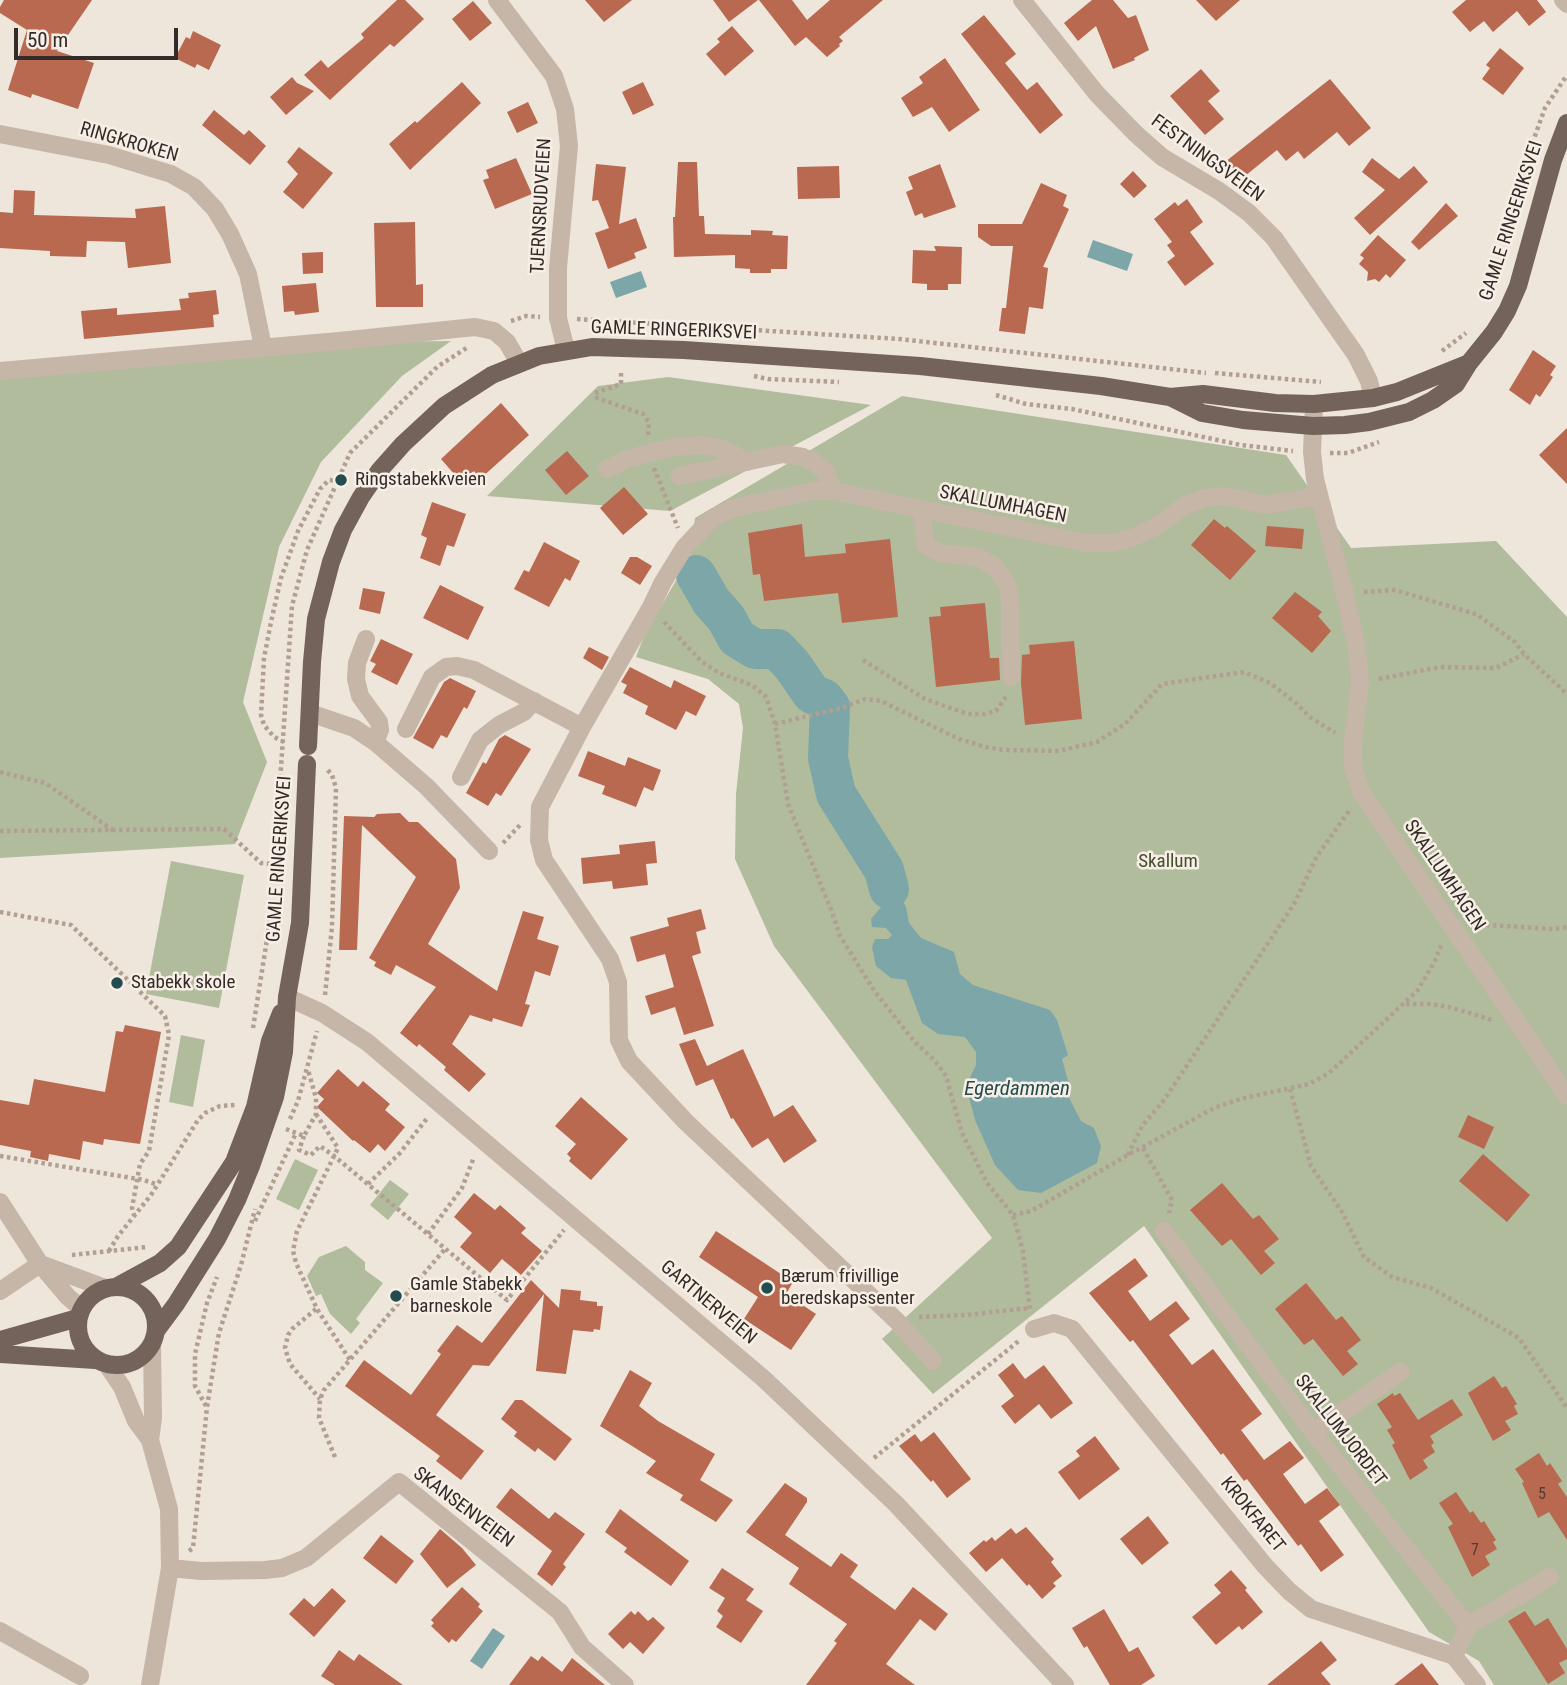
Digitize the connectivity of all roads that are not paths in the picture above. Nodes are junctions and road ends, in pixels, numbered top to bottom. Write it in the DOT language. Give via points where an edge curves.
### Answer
graph roads {
  1 [pos="497,0"];
  2 [pos="1022,0"];
  3 [pos="1563,0"];
  4 [pos="1567,4"];
  5 [pos="1567,123"];
  6 [pos="0,134"];
  7 [pos="263,347"];
  8 [pos="566,350"];
  9 [pos="519,363"];
  10 [pos="1469,363"];
  11 [pos="0,371"];
  12 [pos="1170,397"];
  13 [pos="1373,398"];
  14 [pos="1314,404"];
  15 [pos="1313,426"];
  16 [pos="747,462"];
  17 [pos="607,470"];
  18 [pos="680,476"];
  19 [pos="833,491"];
  20 [pos="1319,496"];
  21 [pos="922,510"];
  22 [pos="366,639"];
  23 [pos="1011,677"];
  24 [pos="534,701"];
  25 [pos="310,713"];
  26 [pos="582,727"];
  27 [pos="406,729"];
  28 [pos="374,742"];
  29 [pos="308,746"];
  30 [pos="307,765"];
  31 [pos="461,777"];
  32 [pos="489,851"];
  33 [pos="287,997"];
  34 [pos="1567,1096"];
  35 [pos="0,1202"];
  36 [pos="1164,1231"];
  37 [pos="40,1264"];
  38 [pos="110,1287"];
  39 [pos="0,1291"];
  40 [pos="80,1313"];
  41 [pos="1034,1329"];
  42 [pos="154,1337"];
  43 [pos="0,1340"];
  44 [pos="0,1354"];
  45 [pos="933,1361"];
  46 [pos="101,1362"];
  47 [pos="1401,1373"];
  48 [pos="1313,1432"];
  49 [pos="150,1440"];
  50 [pos="170,1568"];
  51 [pos="1550,1577"];
  52 [pos="1468,1626"];
  53 [pos="0,1630"];
  54 [pos="1454,1656"];
  55 [pos="80,1676"];
  56 [pos="150,1685"];
  57 [pos="625,1685"];
  58 [pos="1065,1685"];
  59 [pos="1477,1685"];
  1 -- 8 [label="street, TJERNSRUDVEIEN" via="554,76 565,109 569,146 558,318"];
  2 -- 13 [label="street, FESTNINGSVEIEN" via="1097,94 1136,134 1162,157 1249,213 1274,238 1356,355"];
  3 -- 4 [label="street"];
  5 -- 10 [label="main road, GAMLE RINGERIKSVEI" via="1518,286 1507,312"];
  6 -- 7 [label="street, RINGKROKEN" via="109,155 171,174 194,187 215,209 248,274"];
  7 -- 9 [label="street" via="475,327 494,331"];
  7 -- 11 [label="street"];
  8 -- 9 [label="main road, GAMLE RINGERIKSVEI"];
  8 -- 12 [label="main road, GAMLE RINGERIKSVEI" via="615,346 920,366"];
  9 -- 25 [label="main road, GAMLE RINGERIKSVEI" via="492,375 421,425 361,497 331,562 316,619"];
  10 -- 13 [label="main road, GAMLE RINGERIKSVEI"];
  10 -- 15 [label="main road, GAMLE RINGERIKSVEI" via="1456,384 1409,411 1369,422"];
  12 -- 14 [label="main road, GAMLE RINGERIKSVEI" via="1203,394"];
  12 -- 15 [label="main road, GAMLE RINGERIKSVEI" via="1202,413"];
  13 -- 14 [label="main road, GAMLE RINGERIKSVEI"];
  14 -- 15 [label="street, SKALLUMHAGEN"];
  15 -- 20 [label="street, SKALLUMHAGEN"];
  16 -- 17 [label="street" via="704,444 648,453"];
  16 -- 18 [label="street"];
  16 -- 19 [label="street" via="782,454 803,457 827,472"];
  19 -- 21 [label="street, SKALLUMHAGEN"];
  19 -- 26 [label="street, SKALLUMHAGEN" via="733,508 711,519 684,548"];
  20 -- 21 [label="street, SKALLUMHAGEN" via="1265,505 1225,496 1204,498 1155,527 1112,543 1086,543"];
  20 -- 34 [label="street, SKALLUMHAGEN" via="1357,649 1360,683 1353,767 1361,792"];
  21 -- 23 [label="street" via="925,545 940,553 978,557 995,566 1007,584"];
  22 -- 28 [label="street" via="356,663 356,679 360,696 379,722"];
  24 -- 26 [label="street"];
  24 -- 27 [label="street" via="474,670 446,667 432,677"];
  24 -- 31 [label="street" via="480,740"];
  25 -- 28 [label="street" via="354,728"];
  25 -- 29 [label="main road, GAMLE RINGERIKSVEI"];
  26 -- 45 [label="street, SKALLUMHAGEN" via="540,807 539,840 544,860 610,959 618,982 619,1040 629,1061"];
  28 -- 32 [label="street" via="426,786"];
  30 -- 33 [label="main road, GAMLE RINGERIKSVEI" via="300,923"];
  33 -- 38 [label="main road, GAMLE RINGERIKSVEI" via="234,1161 178,1247 160,1263"];
  33 -- 42 [label="main road, GAMLE RINGERIKSVEI" via="284,1052 275,1097 251,1166 217,1239"];
  33 -- 58 [label="street, GARTNERVEIEN" via="368,1042 764,1379 948,1558"];
  35 -- 37 [label="street"];
  36 -- 48 [label="street, SKALLUMJORDET"];
  37 -- 38 [label="street"];
  37 -- 39 [label="street"];
  37 -- 40 [label="street"];
  38 -- 40 [label="main road" via="87,1300"];
  38 -- 42 [label="main road" via="129,1288 150,1305"];
  40 -- 43 [label="main road"];
  40 -- 46 [label="main road" via="80,1342"];
  41 -- 54 [label="street, KROKFARET" via="1054,1323 1072,1329 1265,1566 1311,1609"];
  42 -- 46 [label="main road" via="144,1355 133,1362 120,1366"];
  42 -- 49 [label="street"];
  44 -- 46 [label="main road"];
  46 -- 49 [label="street" via="122,1387"];
  47 -- 48 [label="street"];
  48 -- 52 [label="street, SKALLUMJORDET"];
  49 -- 50 [label="street" via="169,1509"];
  50 -- 56 [label="street"];
  50 -- 57 [label="street, SKANSENVEIEN" via="282,1568 306,1558 398,1482 561,1612 582,1647"];
  51 -- 52 [label="street"];
  52 -- 54 [label="street"];
  53 -- 55 [label="street"];
  54 -- 59 [label="street"];
}
